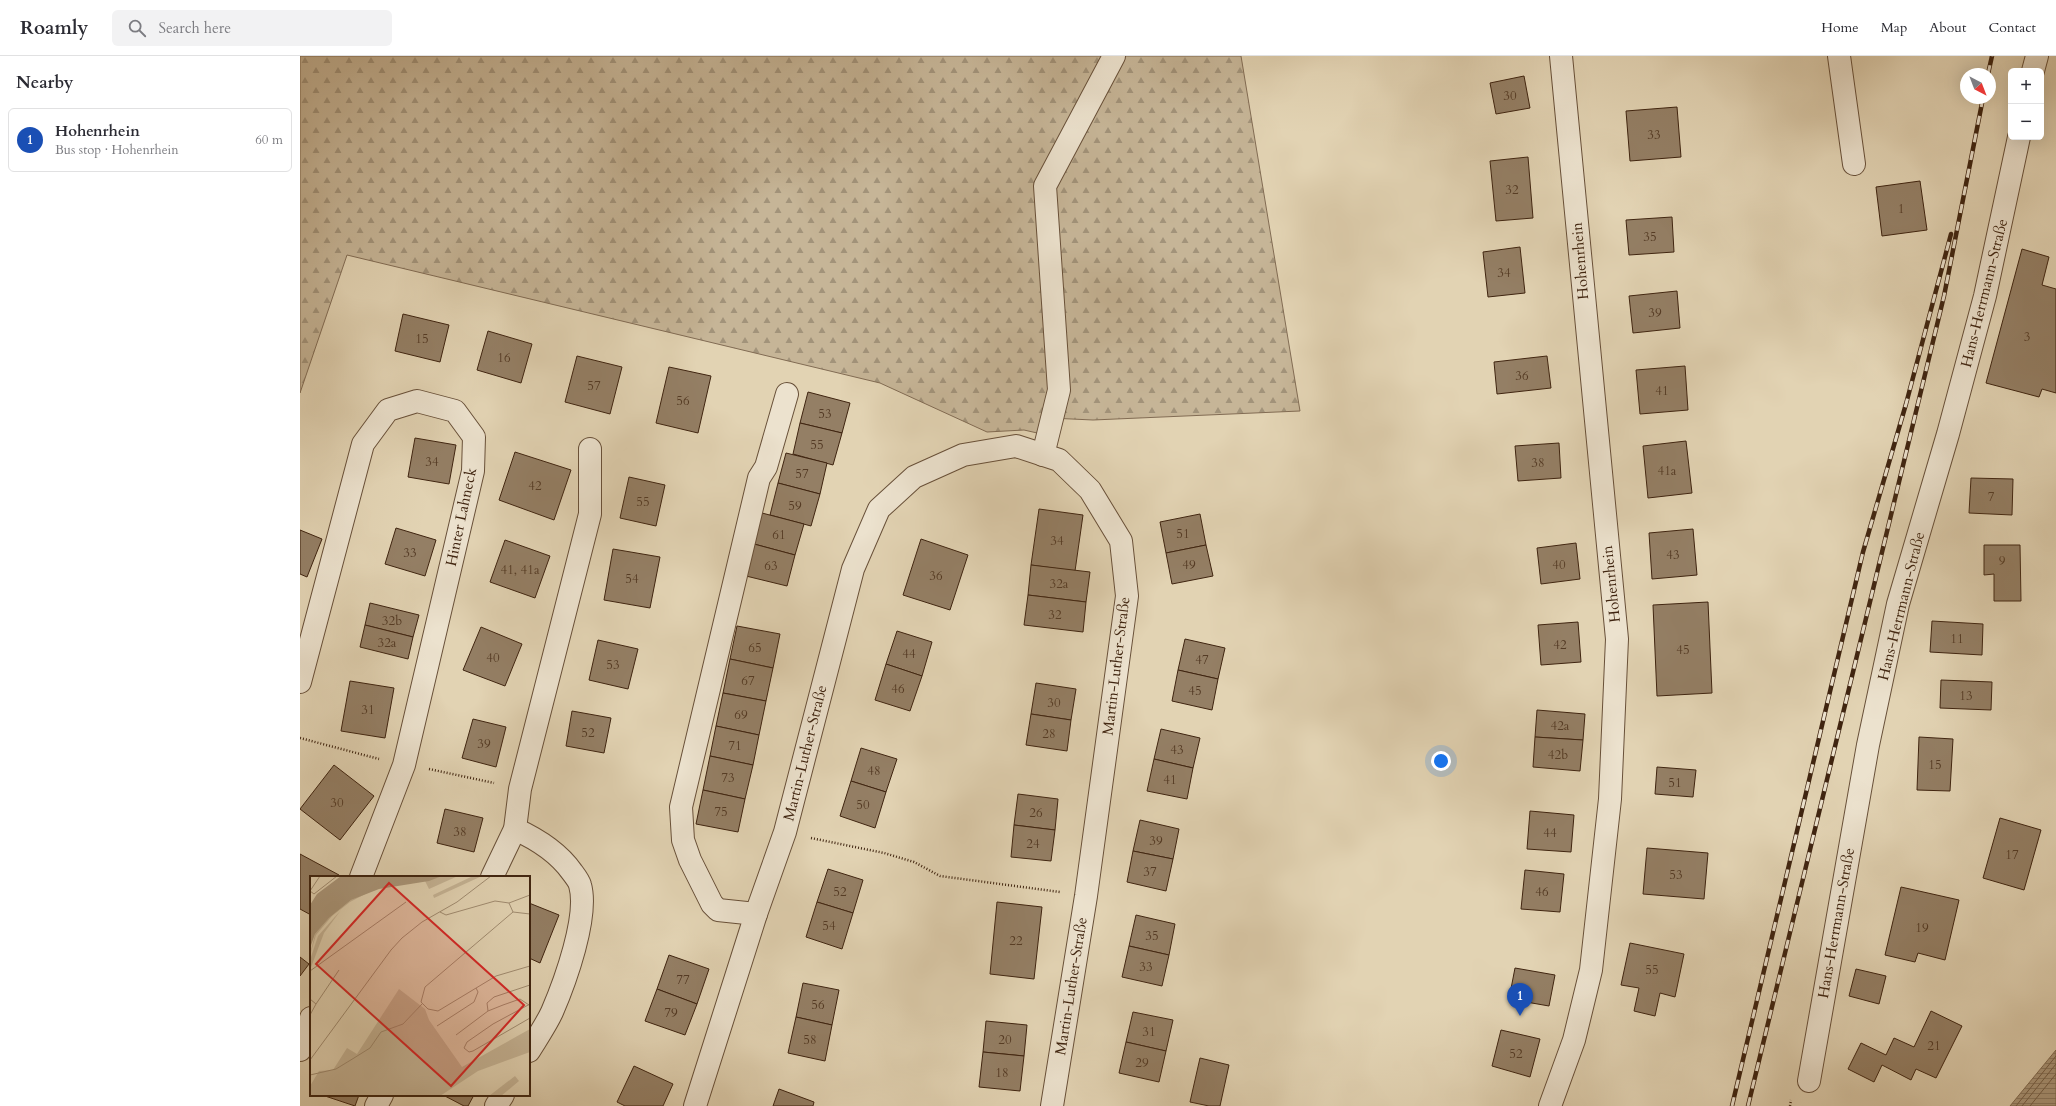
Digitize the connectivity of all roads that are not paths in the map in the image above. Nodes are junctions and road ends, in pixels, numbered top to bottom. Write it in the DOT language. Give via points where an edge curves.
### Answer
graph roads {
  1 [pos="1114,56"];
  2 [pos="1561,56"];
  3 [pos="1839,56"];
  4 [pos="2036,56"];
  5 [pos="2034,68"];
  6 [pos="2018,140"];
  7 [pos="1854,164"];
  8 [pos="787,394"];
  9 [pos="590,449"];
  10 [pos="1043,455"];
  11 [pos="300,682"];
  12 [pos="515,829"];
  13 [pos="361,876"];
  14 [pos="492,876"];
  15 [pos="756,914"];
  16 [pos="310,1021"];
  17 [pos="530,1049"];
  18 [pos="300,1050"];
  19 [pos="1809,1081"];
  20 [pos="381,1096"];
  21 [pos="502,1096"];
  22 [pos="376,1106"];
  23 [pos="496,1106"];
  24 [pos="695,1106"];
  25 [pos="1052,1106"];
  26 [pos="1550,1106"];
  1 -- 10 [label="street" via="1045,186 1060,390"];
  2 -- 26 [label="street, Hohenrhein" via="1617,639 1610,799 1590,970 1574,1040"];
  3 -- 7 [label="street"];
  4 -- 5 [label="street"];
  6 -- 19 [label="street, Hans-Herrmann-Straße" via="1983,304 1898,604 1868,745"];
  8 -- 15 [label="street" via="766,467 759,478 681,807 683,840 712,904 718,910"];
  9 -- 12 [label="street" via="590,514 520,789"];
  10 -- 15 [label="street, Martin-Luther-Straße" via="1016,446 963,455 914,477 879,510 853,569 785,832"];
  10 -- 25 [label="street, Martin-Luther-Straße" via="1059,460 1090,490 1121,541 1127,596 1086,896"];
  11 -- 13 [label="street, Hinter Lahneck" via="363,444 388,410 417,402 455,411 474,437 473,471 404,766"];
  12 -- 14 [label="street"];
  12 -- 17 [label="street" via="534,838 563,859 580,884 582,903 570,964 552,1012"];
  15 -- 24 [label="street, Martin-Luther-Straße"];
  16 -- 18 [label="street"];
  20 -- 22 [label="street"];
  21 -- 23 [label="street"];
}
